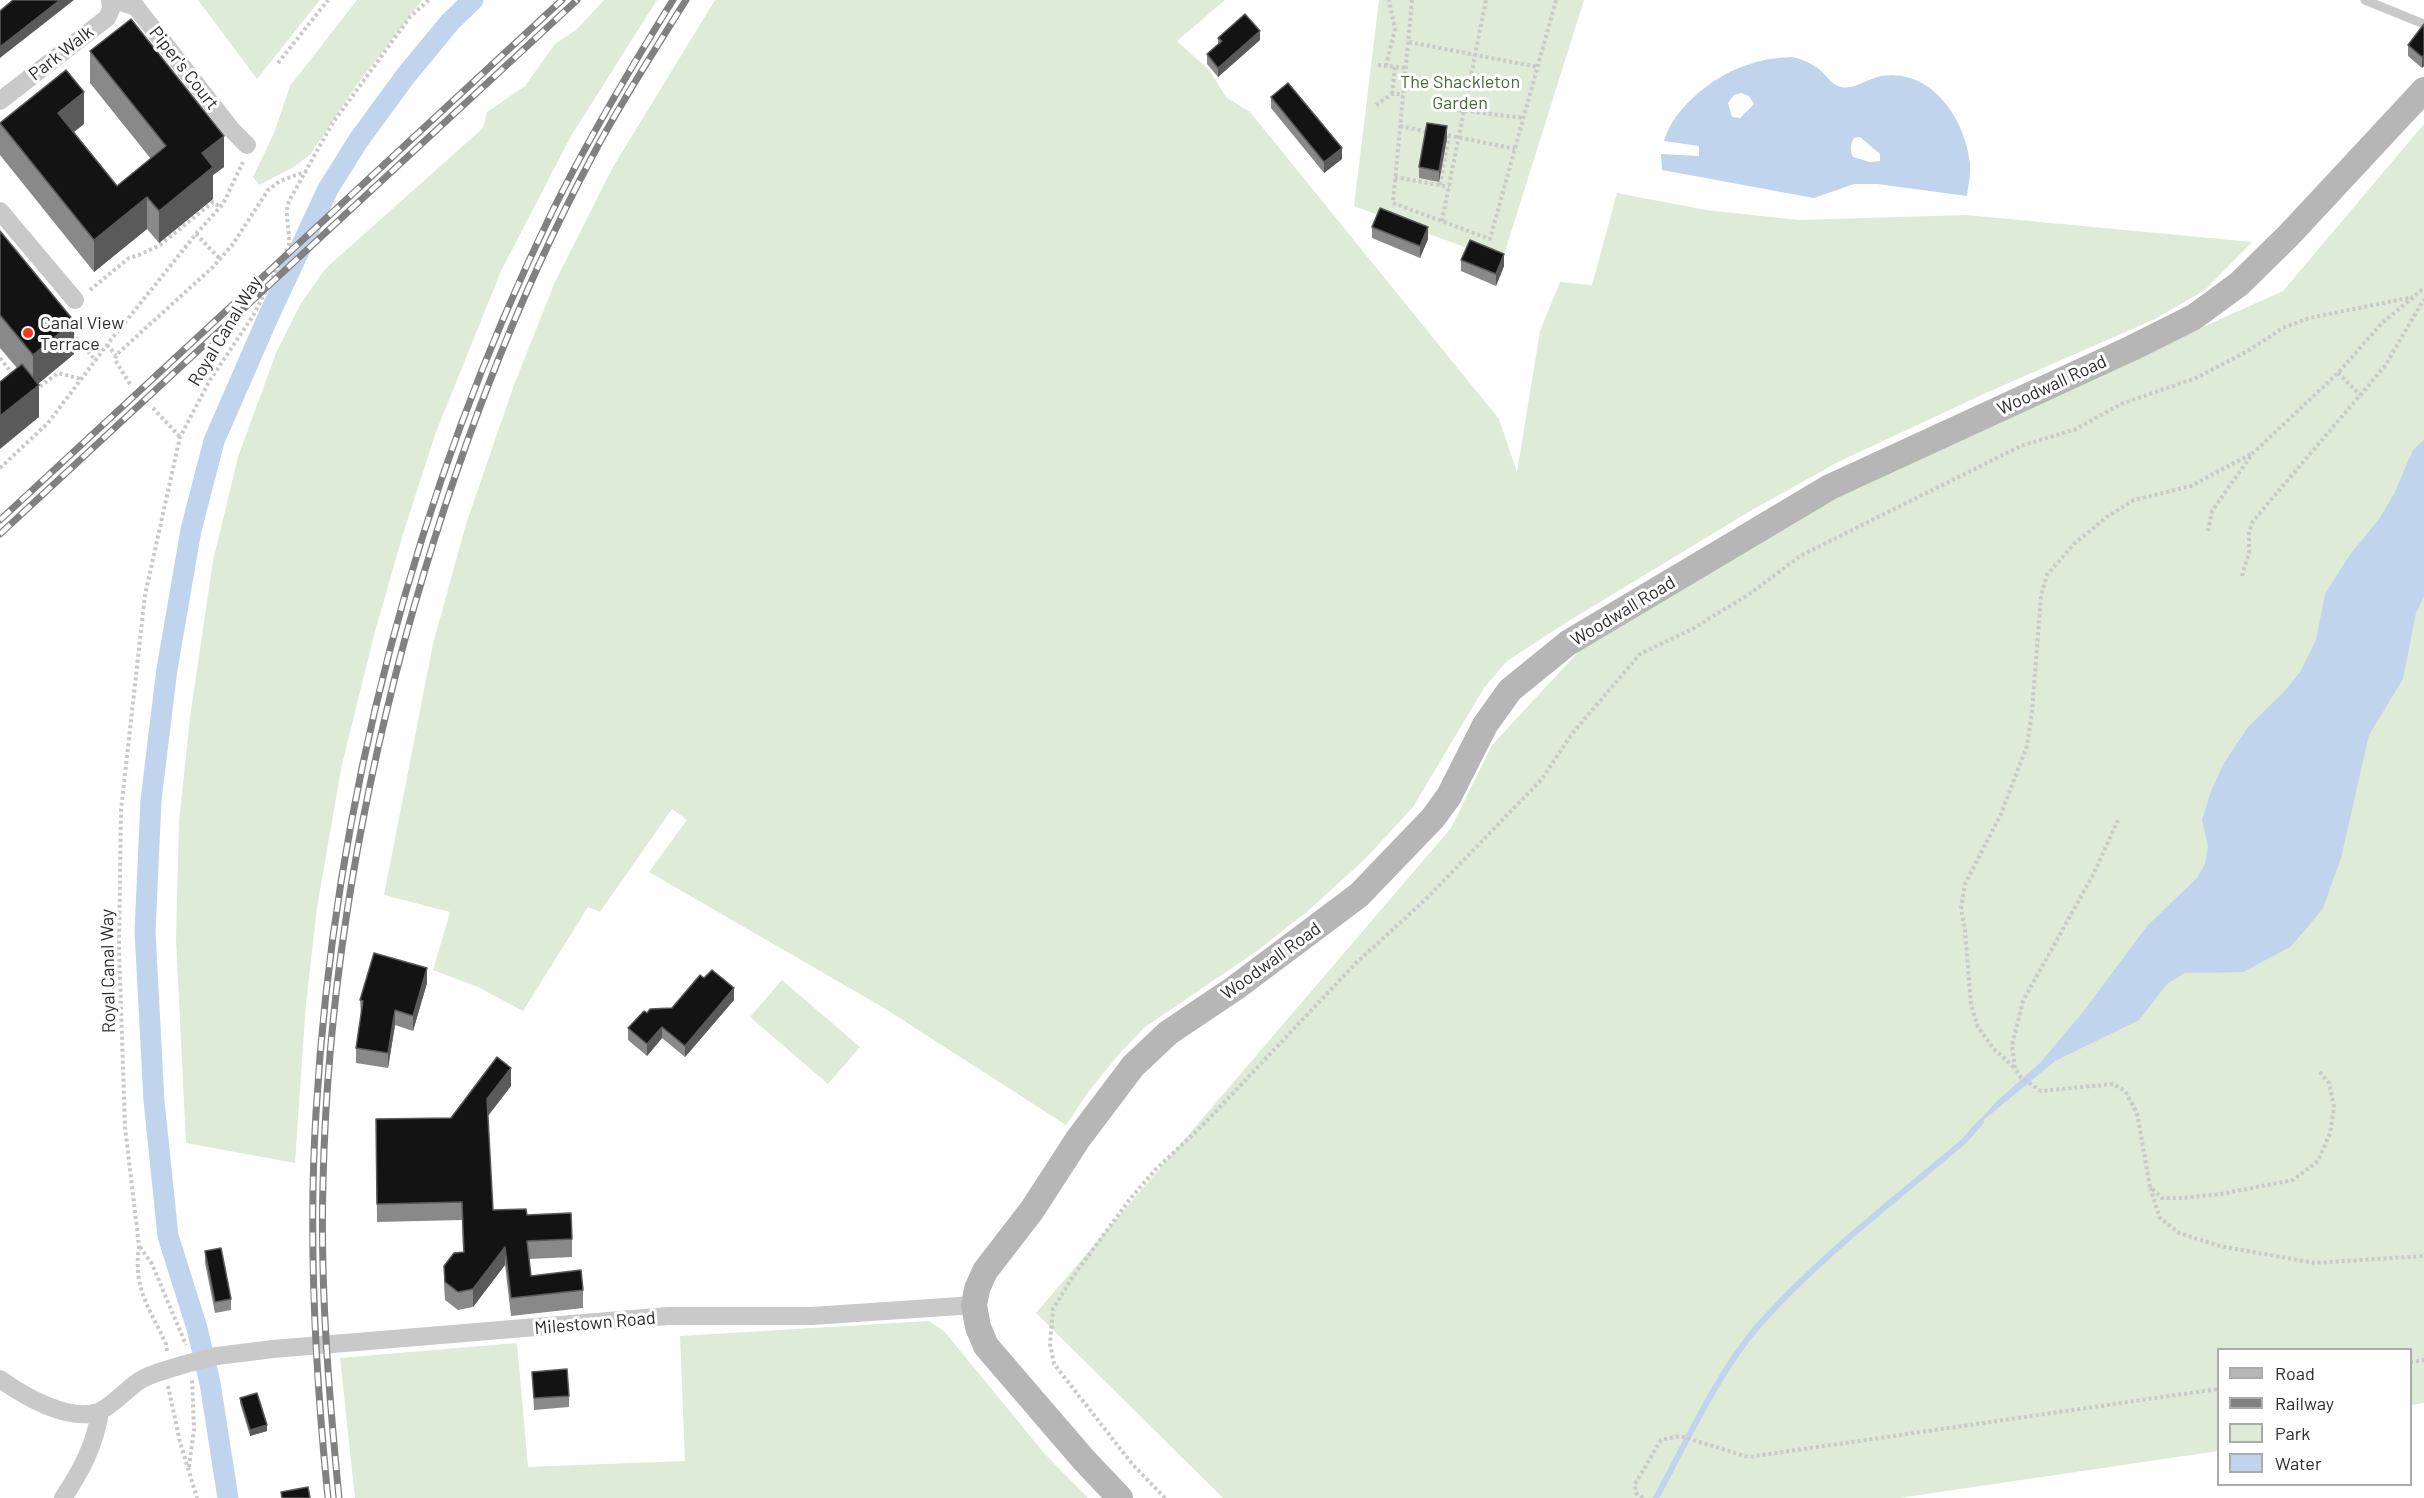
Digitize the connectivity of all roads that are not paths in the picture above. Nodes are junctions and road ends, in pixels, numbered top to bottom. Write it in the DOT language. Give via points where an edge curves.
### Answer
graph roads {
  1 [pos="110,0"];
  2 [pos="115,0"];
  3 [pos="2365,0"];
  4 [pos="2424,24"];
  5 [pos="2424,90"];
  6 [pos="0,101"];
  7 [pos="247,145"];
  8 [pos="0,211"];
  9 [pos="75,300"];
  10 [pos="974,1305"];
  11 [pos="0,1379"];
  12 [pos="100,1412"];
  13 [pos="63,1498"];
  14 [pos="1120,1498"];
  1 -- 6 [label="street, Park Walk" via="107,18"];
  2 -- 7 [label="street, Piper's Court" via="136,8"];
  3 -- 4 [label="lane"];
  5 -- 10 [label="main road, Woodwall Road" via="2289,235 2239,284 2194,317 1830,487 1568,644 1510,690 1485,725 1449,796 1433,818 1359,895 1168,1033 1133,1066 985,1271"];
  8 -- 9 [label="street"];
  10 -- 12 [label="street, Milestown Road, bridge" via="812,1316 668,1316 273,1349 217,1356 141,1380"];
  10 -- 14 [label="main road" via="986,1346"];
  11 -- 12 [label="street" via="21,1394 62,1411 81,1415"];
  12 -- 13 [label="street" via="97,1433 82,1469"];
}
